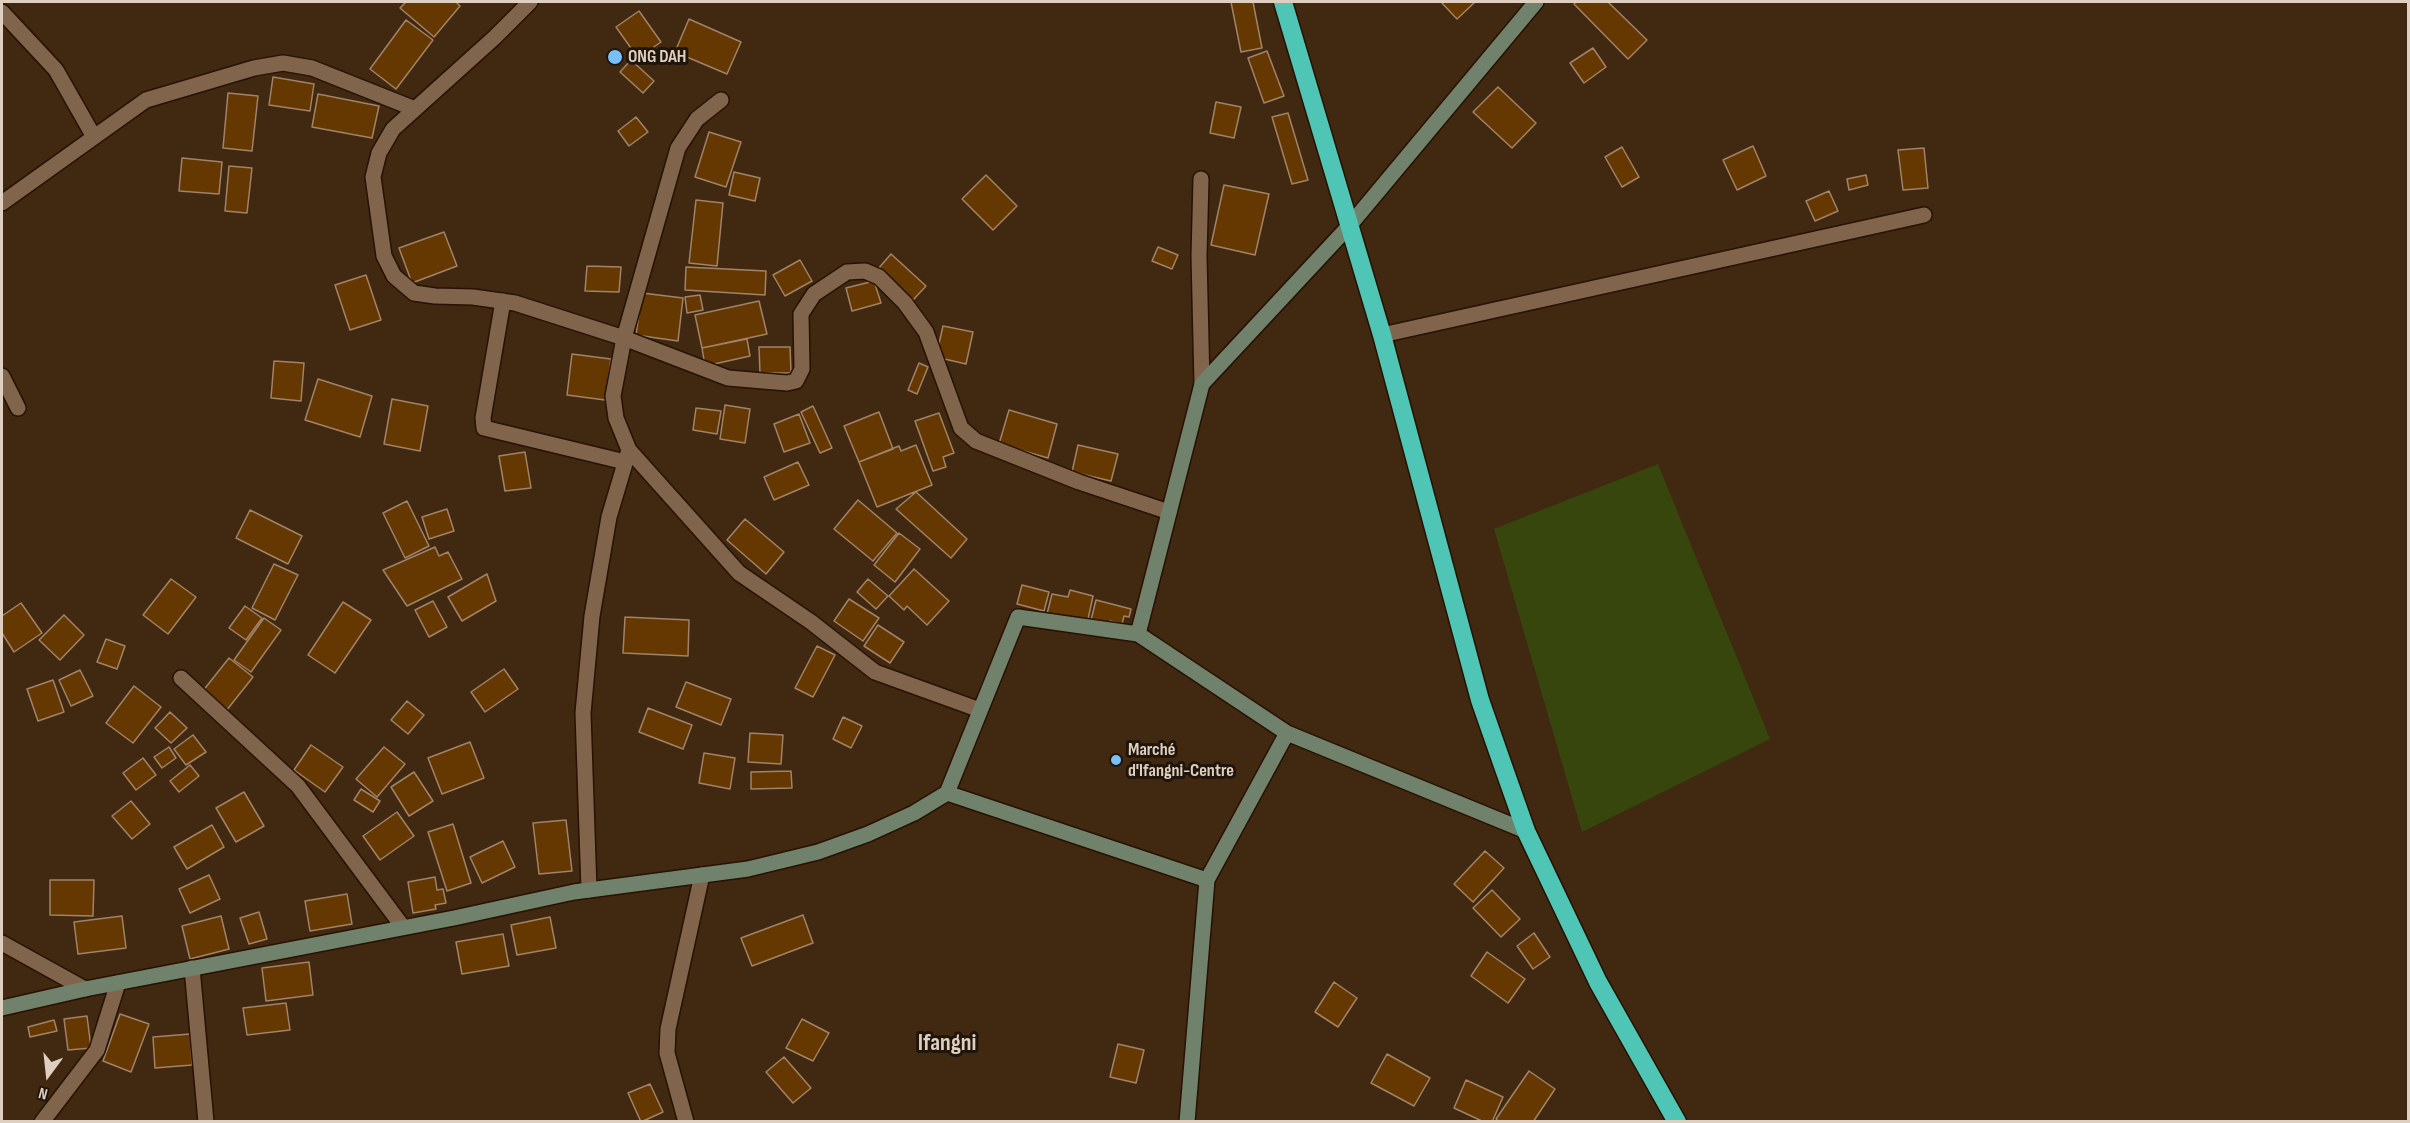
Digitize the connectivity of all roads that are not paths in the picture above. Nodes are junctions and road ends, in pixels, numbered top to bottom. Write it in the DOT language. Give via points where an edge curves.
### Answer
graph roads {
  1 [pos="530,2"];
  2 [pos="1283,2"];
  3 [pos="1536,2"];
  4 [pos="2,12"];
  5 [pos="721,100"];
  6 [pos="416,109"];
  7 [pos="94,137"];
  8 [pos="1201,178"];
  9 [pos="2,203"];
  10 [pos="1924,215"];
  11 [pos="1350,225"];
  12 [pos="503,301"];
  13 [pos="1382,335"];
  14 [pos="624,338"];
  15 [pos="2,376"];
  16 [pos="1202,384"];
  17 [pos="18,408"];
  18 [pos="627,456"];
  19 [pos="1169,512"];
  20 [pos="1138,634"];
  21 [pos="181,678"];
  22 [pos="980,710"];
  23 [pos="1287,733"];
  24 [pos="947,793"];
  25 [pos="1526,831"];
  26 [pos="702,875"];
  27 [pos="1207,880"];
  28 [pos="589,890"];
  29 [pos="403,927"];
  30 [pos="2,943"];
  31 [pos="192,968"];
  32 [pos="118,982"];
  33 [pos="85,989"];
  34 [pos="2,1008"];
  35 [pos="42,1122"];
  36 [pos="206,1122"];
  37 [pos="686,1122"];
  38 [pos="1187,1122"];
  39 [pos="1677,1122"];
  1 -- 6 [label="street"];
  2 -- 11 [label="highway"];
  3 -- 11 [label="street"];
  4 -- 7 [label="street" via="56,70"];
  5 -- 14 [label="street" via="697,119 678,148"];
  6 -- 7 [label="street" via="312,68 283,63 146,100"];
  6 -- 12 [label="street" via="393,129 379,153 373,177 384,256 394,276 414,293"];
  7 -- 9 [label="street"];
  8 -- 16 [label="street"];
  10 -- 13 [label="street"];
  11 -- 13 [label="highway"];
  11 -- 16 [label="street"];
  12 -- 14 [label="street"];
  12 -- 18 [label="street" via="484,428"];
  13 -- 25 [label="highway" via="1480,700"];
  14 -- 18 [label="street" via="613,396"];
  14 -- 19 [label="street" via="728,378 796,381 802,369 801,314 814,294 847,272 865,271 879,277 905,303 926,332 962,428 975,441"];
  15 -- 17 [label="street"];
  16 -- 19 [label="street"];
  18 -- 22 [label="street" via="739,573 875,672"];
  18 -- 28 [label="street" via="609,517 592,616 583,712"];
  19 -- 20 [label="street"];
  20 -- 22 [label="street" via="1018,617"];
  20 -- 23 [label="street"];
  21 -- 29 [label="street" via="298,786"];
  22 -- 24 [label="street"];
  23 -- 25 [label="street"];
  23 -- 27 [label="street"];
  24 -- 26 [label="street" via="914,813 818,852 748,869"];
  24 -- 27 [label="street"];
  25 -- 39 [label="highway" via="1598,982"];
  26 -- 28 [label="street"];
  26 -- 37 [label="street" via="668,1029 667,1053"];
  27 -- 38 [label="street"];
  28 -- 29 [label="street"];
  29 -- 31 [label="street"];
  30 -- 33 [label="street"];
  31 -- 32 [label="street"];
  31 -- 36 [label="street"];
  32 -- 33 [label="street"];
  32 -- 35 [label="street" via="97,1050"];
  33 -- 34 [label="street"];
}
